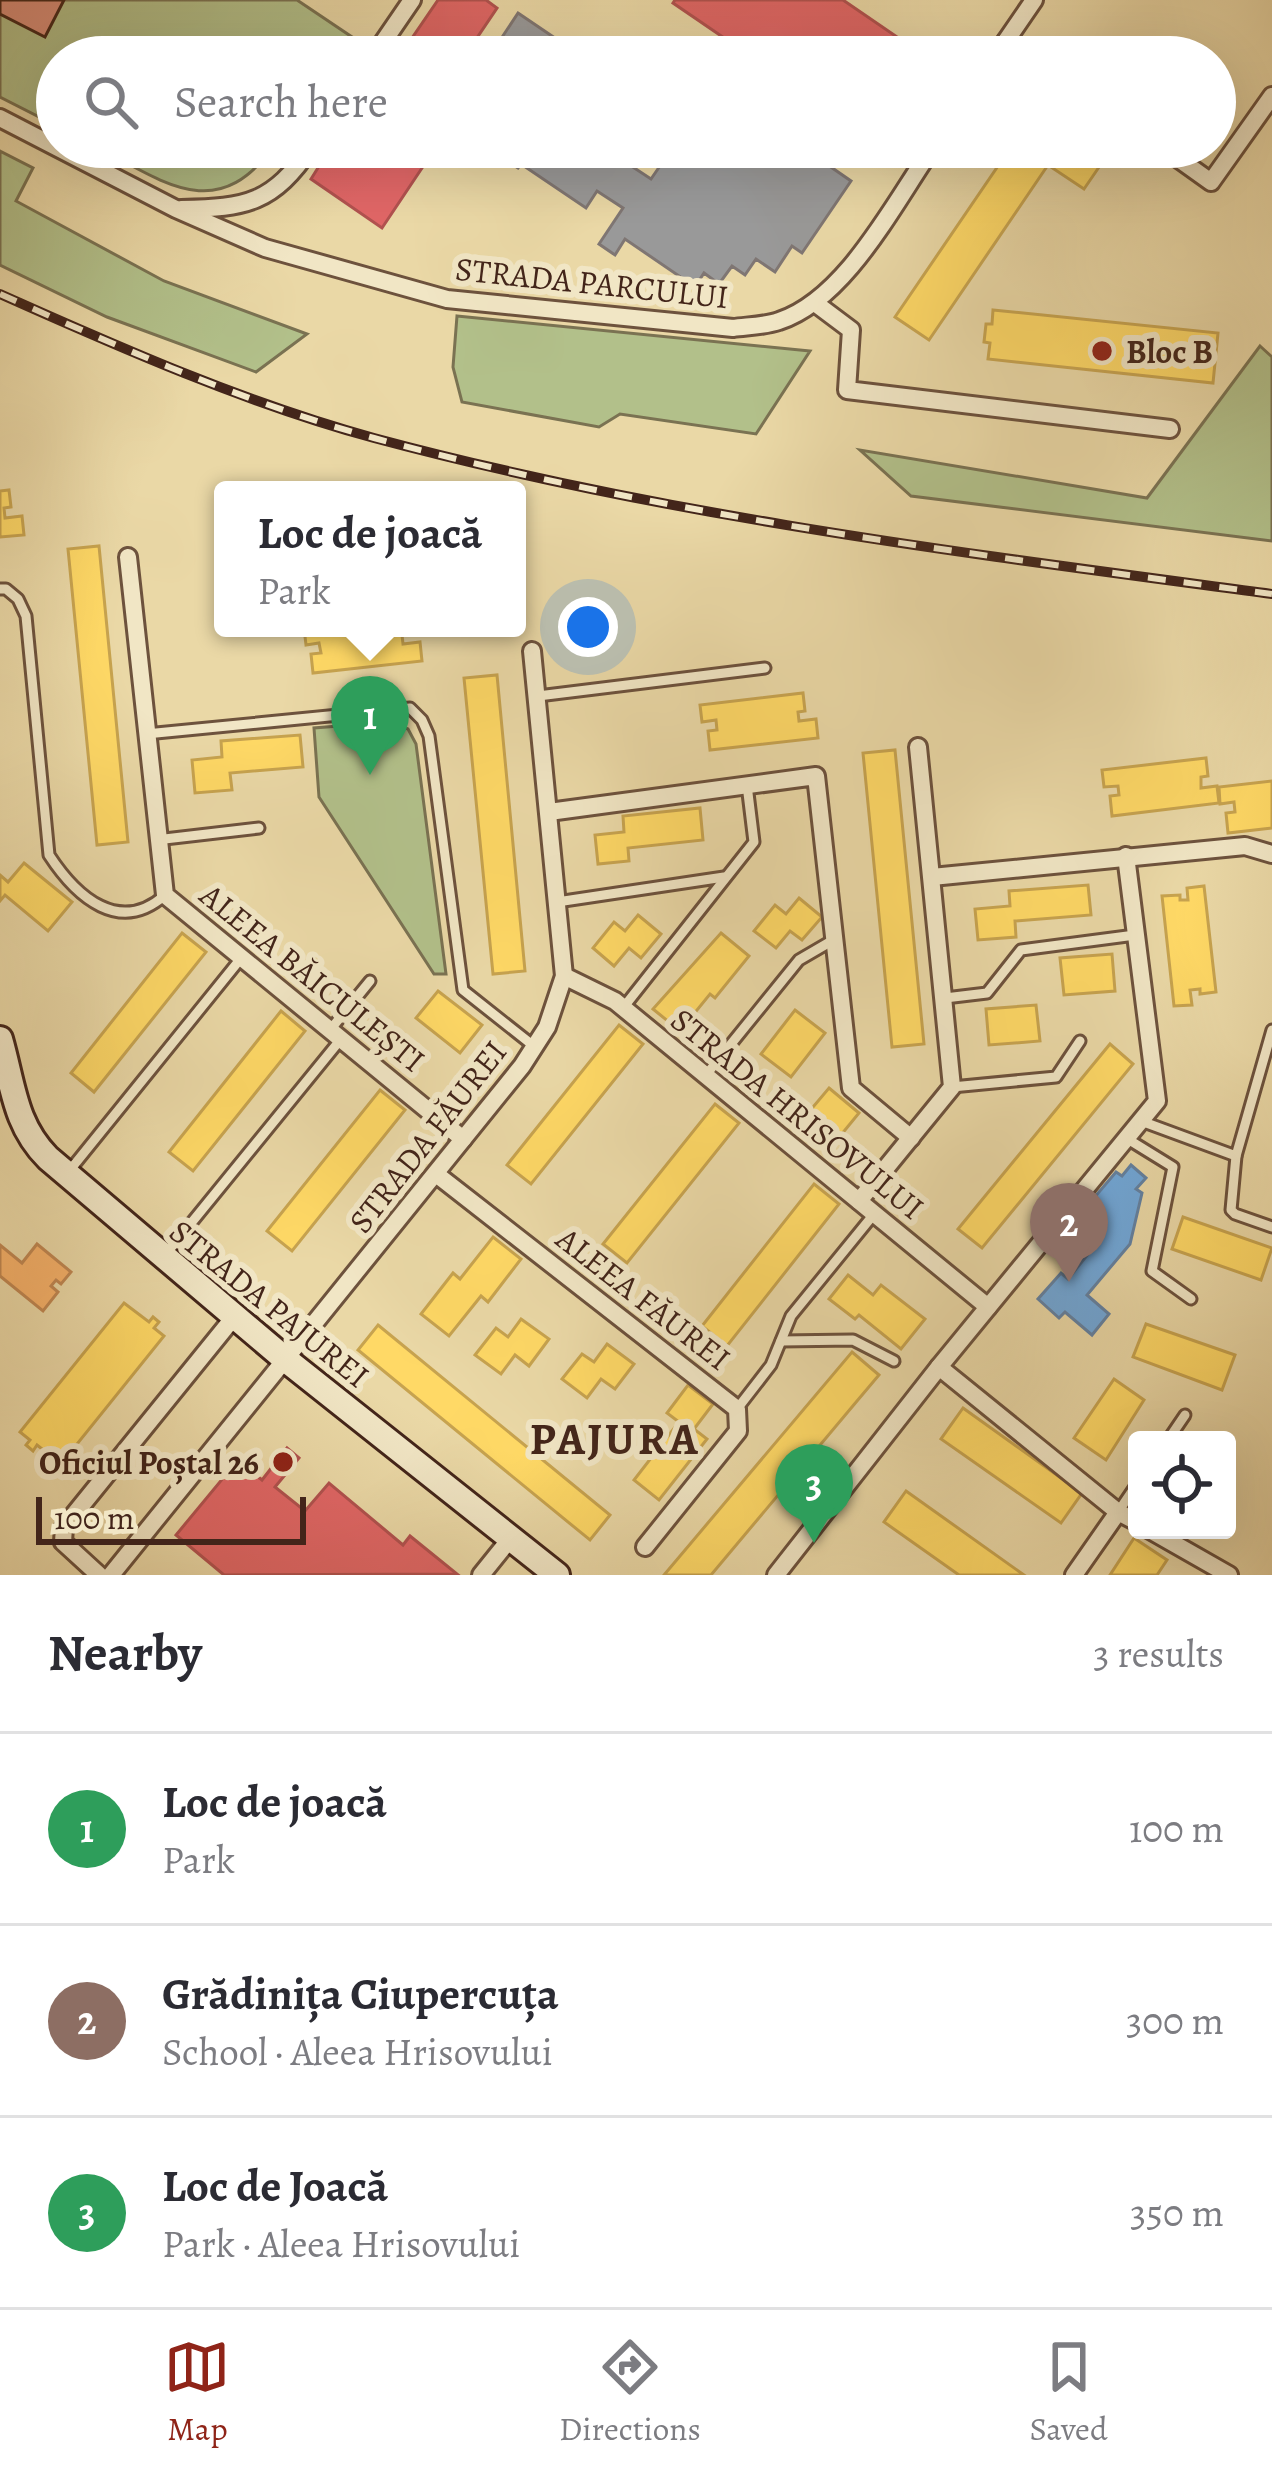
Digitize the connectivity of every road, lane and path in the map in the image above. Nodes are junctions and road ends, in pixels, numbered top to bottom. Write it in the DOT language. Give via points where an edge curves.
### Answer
graph roads {
  1 [pos="412,0"];
  2 [pos="1034,0"];
  3 [pos="387,36"];
  4 [pos="1009,36"];
  5 [pos="1272,96"];
  6 [pos="0,118"];
  7 [pos="36,137"];
  8 [pos="1236,146"];
  9 [pos="97,168"];
  10 [pos="297,168"];
  11 [pos="919,168"];
  12 [pos="1191,168"];
  13 [pos="1220,168"];
  14 [pos="176,209"];
  15 [pos="815,303"];
  16 [pos="1170,429"];
  17 [pos="128,557"];
  18 [pos="0,590"];
  19 [pos="532,651"];
  20 [pos="765,668"];
  21 [pos="538,696"];
  22 [pos="146,734"];
  23 [pos="918,747"];
  24 [pos="747,785"];
  25 [pos="549,812"];
  26 [pos="259,828"];
  27 [pos="156,840"];
  28 [pos="1272,854"];
  29 [pos="1126,856"];
  30 [pos="726,877"];
  31 [pos="932,877"];
  32 [pos="165,895"];
  33 [pos="557,902"];
  34 [pos="1135,935"];
  35 [pos="835,939"];
  36 [pos="242,957"];
  37 [pos="564,976"];
  38 [pos="370,981"];
  39 [pos="945,998"];
  40 [pos="623,1008"];
  41 [pos="1272,1030"];
  42 [pos="336,1035"];
  43 [pos="1080,1041"];
  44 [pos="535,1047"];
  45 [pos="1,1048"];
  46 [pos="706,1075"];
  47 [pos="952,1087"];
  48 [pos="1141,1121"];
  49 [pos="911,1138"];
  50 [pos="1126,1138"];
  51 [pos="464,1139"];
  52 [pos="1236,1156"];
  53 [pos="66,1174"];
  54 [pos="436,1174"];
  55 [pos="860,1201"];
  56 [pos="874,1214"];
  57 [pos="1272,1227"];
  58 [pos="163,1258"];
  59 [pos="1191,1299"];
  60 [pos="988,1307"];
  61 [pos="234,1317"];
  62 [pos="781,1341"];
  63 [pos="285,1359"];
  64 [pos="894,1361"];
  65 [pos="939,1367"];
  66 [pos="737,1409"];
  67 [pos="1186,1415"];
  68 [pos="1174,1431"];
  69 [pos="1128,1497"];
  70 [pos="1118,1512"];
  71 [pos="1128,1517"];
  72 [pos="510,1539"];
  73 [pos="1166,1539"];
  74 [pos="645,1547"];
  75 [pos="99,1575"];
  76 [pos="111,1575"];
  77 [pos="481,1575"];
  78 [pos="557,1575"];
  79 [pos="776,1575"];
  80 [pos="1074,1575"];
  81 [pos="1229,1575"];
  1 -- 3 [label="street"];
  2 -- 4 [label="street"];
  5 -- 8 [label="street"];
  6 -- 7 [label="street, STRADA PARCULUI"];
  9 -- 14 [label="street, STRADA PARCULUI"];
  10 -- 14 [label="street" via="268,195"];
  11 -- 15 [label="street, STRADA PARCULUI"];
  12 -- 13 [label="street" via="1210,182"];
  14 -- 15 [label="street, STRADA PARCULUI" via="265,248 447,299 733,328 778,322"];
  15 -- 16 [label="street" via="851,330 847,390"];
  17 -- 22 [label="street, ALEEA BĂICULEȘTI"];
  18 -- 32 [label="lane" via="18,599 26,616 49,856 95,904 120,914 146,912"];
  19 -- 21 [label="street, STRADA FĂUREI"];
  20 -- 21 [label="lane"];
  21 -- 25 [label="street, STRADA FĂUREI"];
  22 -- 27 [label="street, ALEEA BĂICULEȘTI"];
  22 -- 44 [label="lane" via="410,708 429,736 463,990"];
  23 -- 31 [label="street"];
  24 -- 25 [label="street"];
  24 -- 30 [label="lane" via="754,842"];
  24 -- 35 [label="street" via="816,776"];
  25 -- 33 [label="street, STRADA FĂUREI"];
  26 -- 27 [label="lane"];
  27 -- 32 [label="street, ALEEA BĂICULEȘTI"];
  28 -- 29 [label="street" via="1245,846"];
  29 -- 31 [label="street"];
  29 -- 34 [label="street"];
  30 -- 33 [label="lane"];
  30 -- 40 [label="lane"];
  31 -- 39 [label="street"];
  32 -- 36 [label="street, ALEEA BĂICULEȘTI"];
  33 -- 37 [label="street, STRADA FĂUREI"];
  34 -- 39 [label="lane" via="1021,950 987,993"];
  34 -- 48 [label="street" via="1156,1101"];
  35 -- 46 [label="lane" via="800,960"];
  35 -- 49 [label="street" via="851,1088"];
  36 -- 42 [label="street, ALEEA BĂICULEȘTI"];
  36 -- 53 [label="lane"];
  37 -- 40 [label="street, STRADA HRISOVULUI"];
  37 -- 44 [label="street, STRADA FĂUREI"];
  38 -- 42 [label="lane"];
  39 -- 47 [label="street"];
  40 -- 46 [label="street, STRADA HRISOVULUI"];
  41 -- 52 [label="lane"];
  42 -- 51 [label="street, ALEEA BĂICULEȘTI"];
  42 -- 58 [label="lane"];
  43 -- 47 [label="lane" via="1056,1077"];
  44 -- 51 [label="street, STRADA FĂUREI"];
  45 -- 53 [label="street, STRADA PAJUREI" via="25,1130"];
  46 -- 55 [label="street, STRADA HRISOVULUI"];
  47 -- 49 [label="street"];
  48 -- 50 [label="street"];
  48 -- 52 [label="lane"];
  49 -- 55 [label="street"];
  50 -- 59 [label="lane" via="1173,1166 1151,1271"];
  50 -- 60 [label="street"];
  51 -- 54 [label="street, STRADA FĂUREI"];
  52 -- 57 [label="lane" via="1231,1210"];
  53 -- 58 [label="street, STRADA PAJUREI"];
  54 -- 63 [label="street, STRADA FĂUREI"];
  54 -- 66 [label="street, ALEEA FĂUREI"];
  55 -- 56 [label="street, STRADA HRISOVULUI"];
  56 -- 60 [label="street, STRADA HRISOVULUI"];
  56 -- 62 [label="lane" via="791,1316"];
  58 -- 61 [label="street, STRADA PAJUREI"];
  60 -- 65 [label="street"];
  61 -- 63 [label="street, STRADA PAJUREI"];
  61 -- 75 [label="street" via="64,1527 63,1541"];
  62 -- 64 [label="lane" via="853,1340"];
  62 -- 66 [label="lane"];
  63 -- 72 [label="street, STRADA PAJUREI"];
  63 -- 76 [label="street, STRADA FĂUREI"];
  65 -- 70 [label="street"];
  65 -- 79 [label="street"];
  66 -- 74 [label="street, ALEEA FĂUREI" via="738,1431"];
  67 -- 68 [label="lane"];
  69 -- 70 [label="lane"];
  70 -- 71 [label="street"];
  70 -- 80 [label="street"];
  72 -- 77 [label="street"];
  72 -- 78 [label="street, STRADA PAJUREI"];
  73 -- 81 [label="street"];
}
